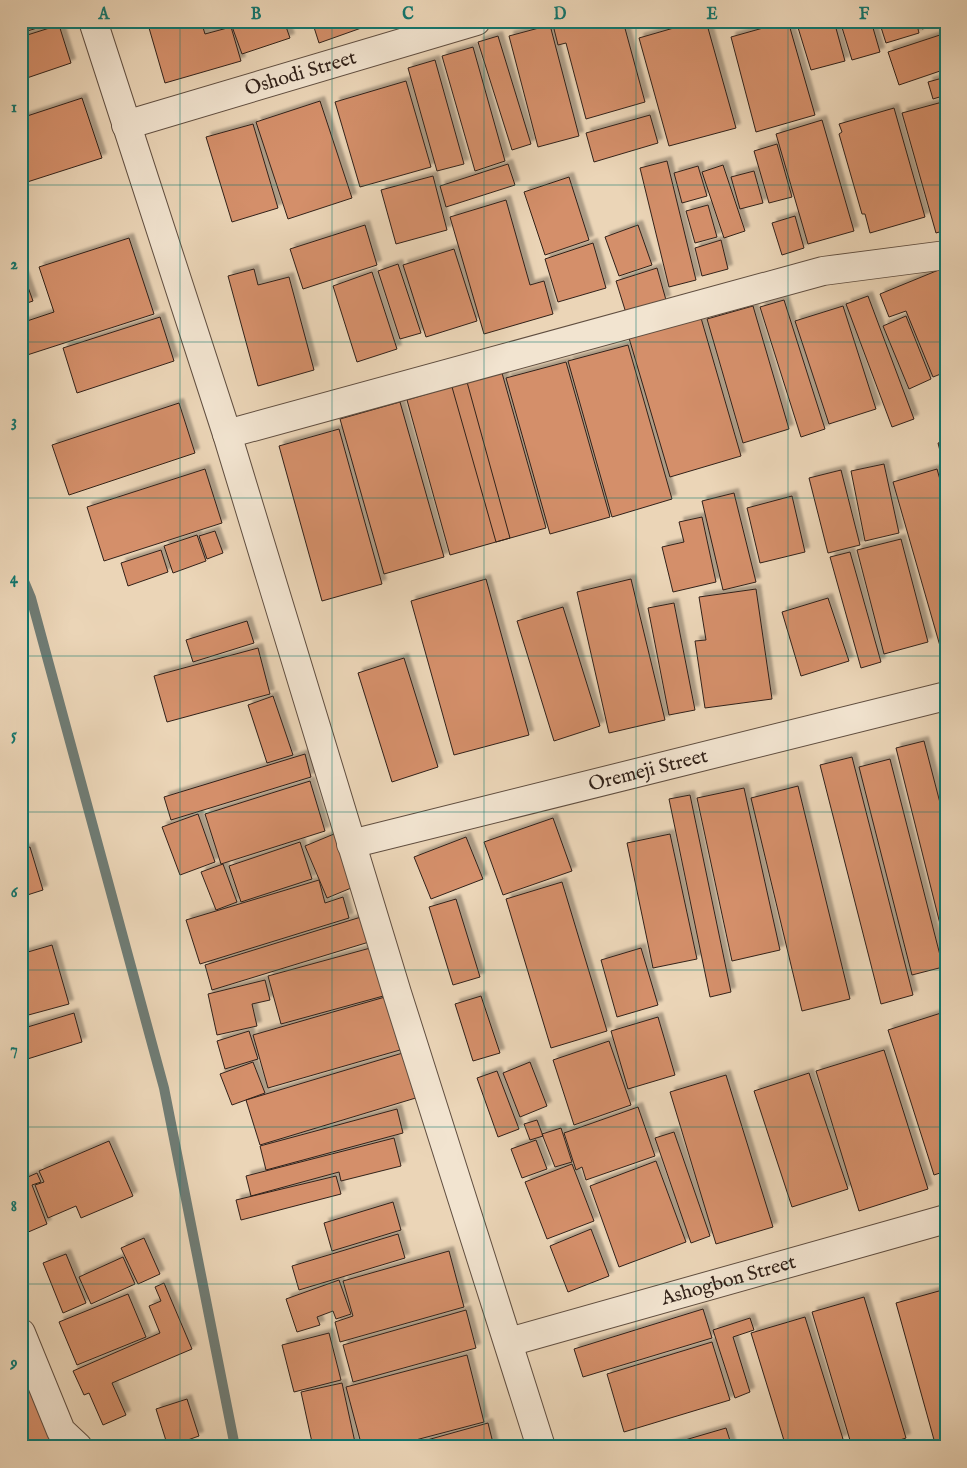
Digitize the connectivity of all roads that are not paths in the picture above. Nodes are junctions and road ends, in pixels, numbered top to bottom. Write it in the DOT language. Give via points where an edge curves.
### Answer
graph roads {
  1 [pos="93,21"];
  2 [pos="476,21"];
  3 [pos="126,125"];
  4 [pos="946,256"];
  5 [pos="227,434"];
  6 [pos="946,696"];
  7 [pos="351,844"];
  8 [pos="946,1218"];
  9 [pos="21,1333"];
  10 [pos="509,1342"];
  11 [pos="78,1447"];
  12 [pos="541,1447"];
  1 -- 3 [label="street"];
  2 -- 3 [label="street, Oshodi Street"];
  3 -- 5 [label="street"];
  4 -- 5 [label="street" via="823,271"];
  5 -- 7 [label="street"];
  6 -- 7 [label="street, Oremeji Street"];
  7 -- 10 [label="street"];
  8 -- 10 [label="street, Ashogbon Street"];
  9 -- 11 [label="street" via="61,1431"];
  10 -- 12 [label="street"];
}
